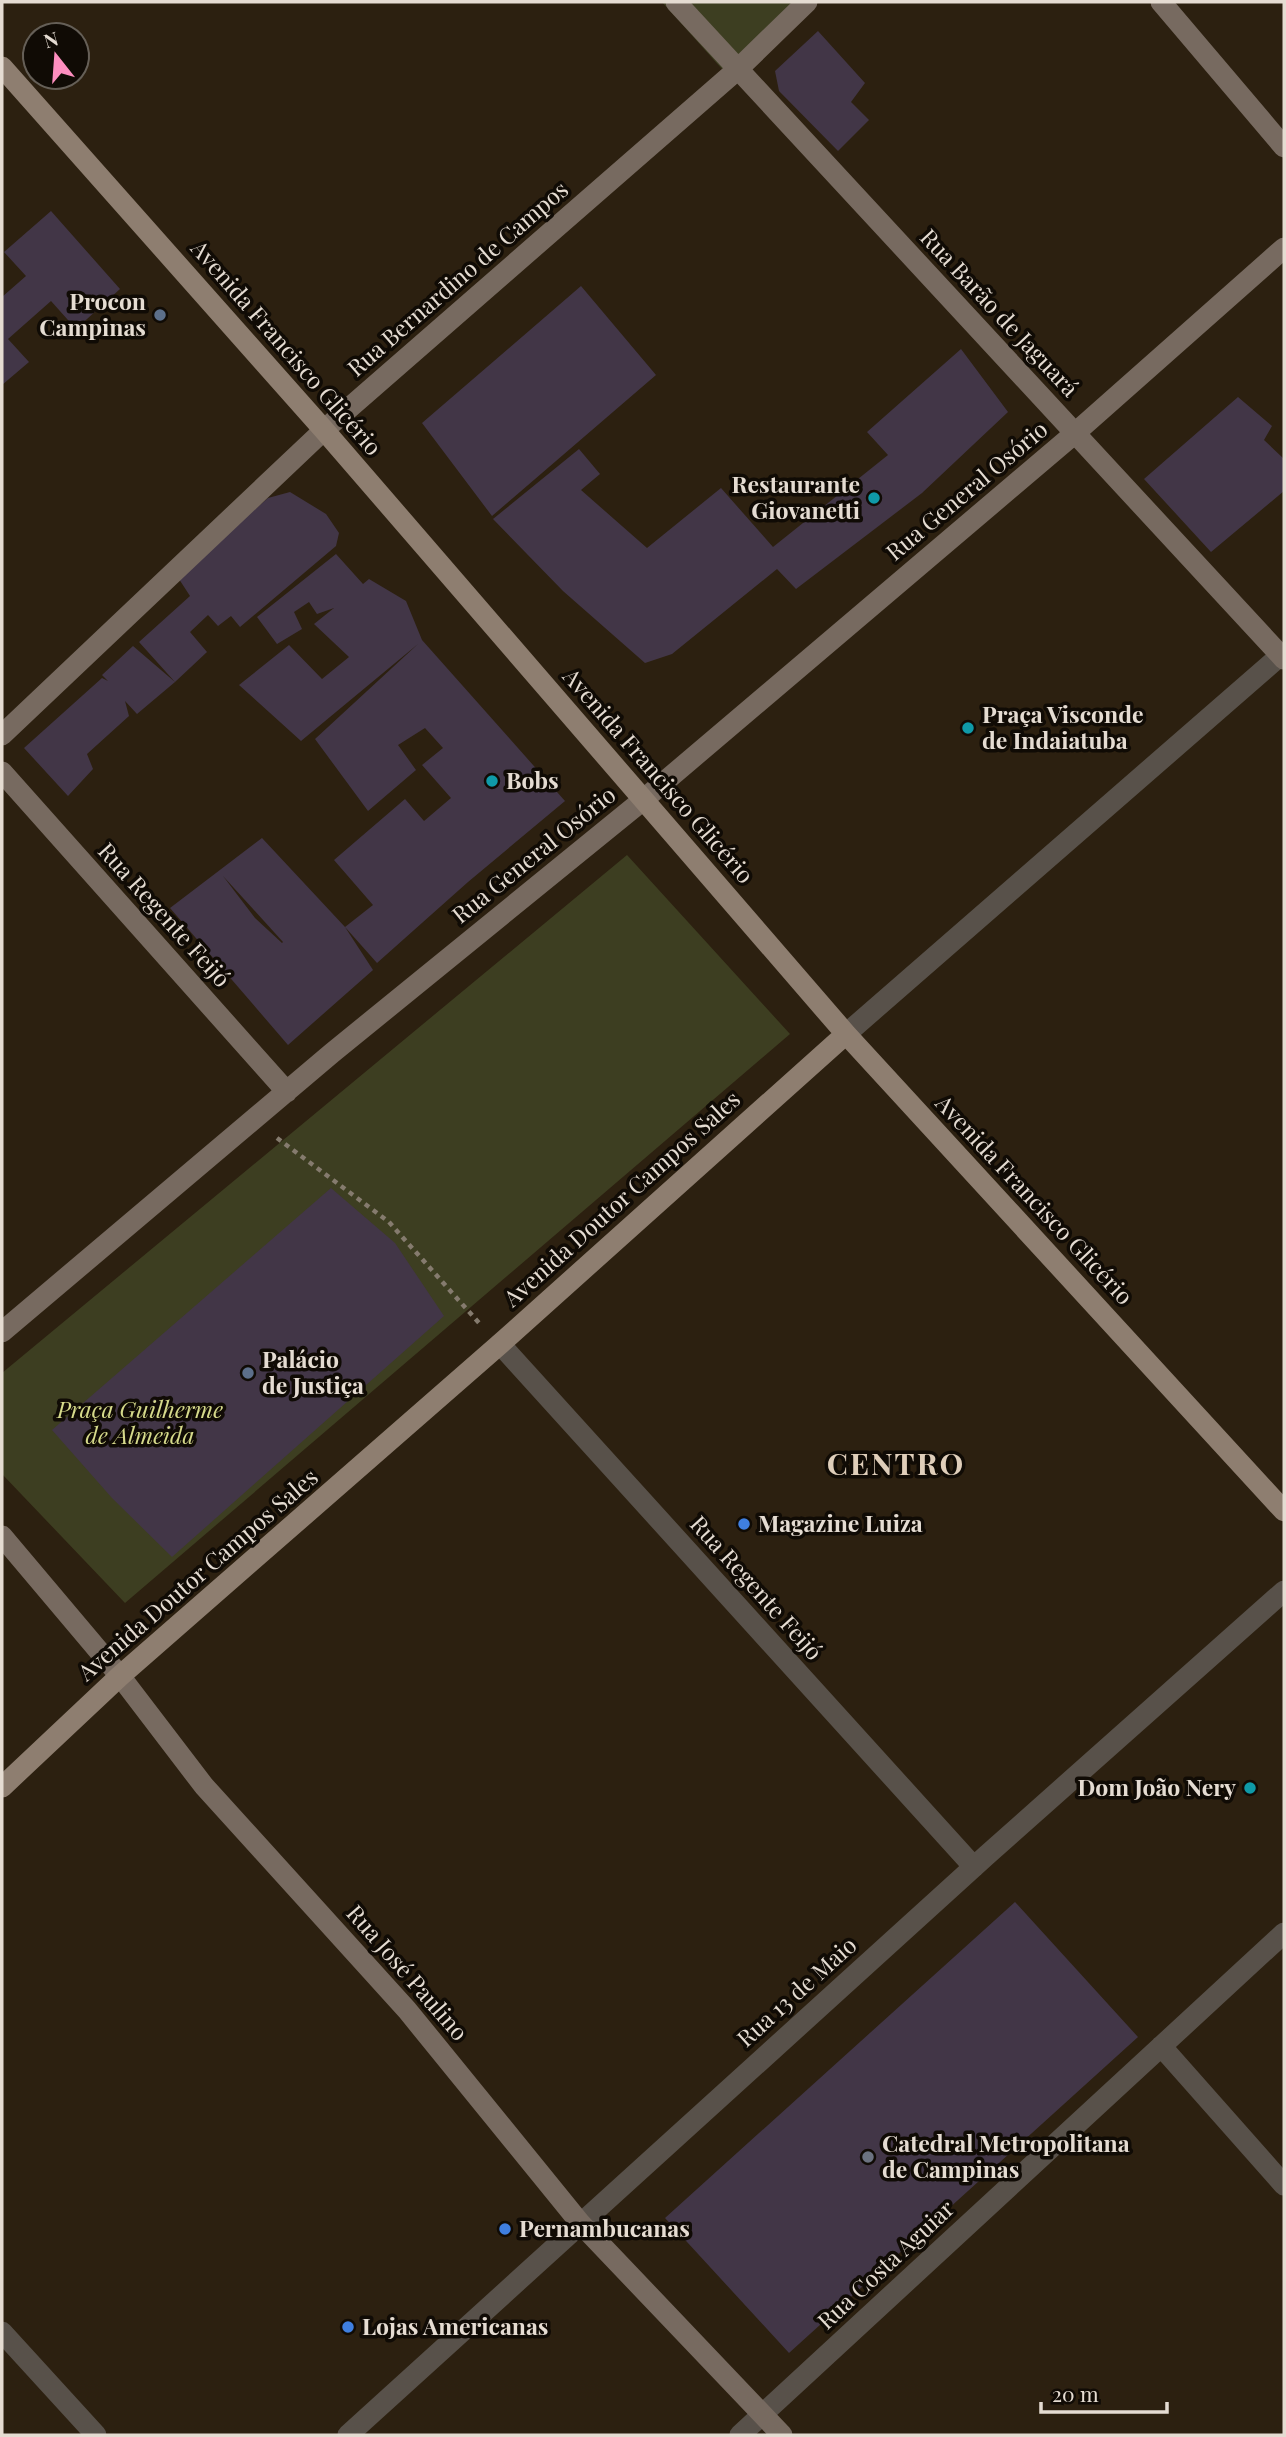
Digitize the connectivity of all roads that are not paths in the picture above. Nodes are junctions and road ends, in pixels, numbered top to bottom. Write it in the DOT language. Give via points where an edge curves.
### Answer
graph roads {
  1 [pos="676,2"];
  2 [pos="807,2"];
  3 [pos="1161,2"];
  4 [pos="2,66"];
  5 [pos="738,69"];
  6 [pos="1284,147"];
  7 [pos="1284,248"];
  8 [pos="324,430"];
  9 [pos="1074,434"];
  10 [pos="1283,657"];
  11 [pos="2,734"];
  12 [pos="2,772"];
  13 [pos="643,800"];
  14 [pos="846,1034"];
  15 [pos="286,1092"];
  16 [pos="2,1332"];
  17 [pos="500,1344"];
  18 [pos="1284,1511"];
  19 [pos="2,1536"];
  20 [pos="1284,1591"];
  21 [pos="120,1676"];
  22 [pos="2,1787"];
  23 [pos="974,1867"];
  24 [pos="1284,1933"];
  25 [pos="1161,2046"];
  26 [pos="1284,2185"];
  27 [pos="581,2224"];
  28 [pos="2,2332"];
  29 [pos="762,2414"];
  30 [pos="96,2435"];
  31 [pos="348,2435"];
  32 [pos="740,2435"];
  33 [pos="782,2435"];
  1 -- 5 [label="main road, Rua Barão de Jaguará"];
  2 -- 5 [label="main road, Rua Bernardino de Campos"];
  3 -- 6 [label="main road"];
  4 -- 8 [label="main road, Avenida Francisco Glicério"];
  5 -- 8 [label="main road, Rua Bernardino de Campos"];
  5 -- 9 [label="main road, Rua Barão de Jaguará"];
  7 -- 9 [label="main road, Rua General Osório"];
  8 -- 11 [label="main road, Rua Bernardino de Campos"];
  8 -- 13 [label="main road, Avenida Francisco Glicério"];
  9 -- 10 [label="main road, Rua Barão de Jaguará"];
  9 -- 13 [label="main road, Rua General Osório"];
  10 -- 14 [label="street, Avenida Doutor Campos Sales"];
  12 -- 15 [label="main road, Rua Regente Feijó"];
  13 -- 14 [label="main road, Avenida Francisco Glicério"];
  13 -- 15 [label="main road, Rua General Osório"];
  14 -- 17 [label="main road, Avenida Doutor Campos Sales"];
  14 -- 18 [label="main road, Avenida Francisco Glicério"];
  15 -- 16 [label="main road, Rua General Osório"];
  17 -- 21 [label="main road, Avenida Doutor Campos Sales"];
  17 -- 23 [label="street, Rua Regente Feijó"];
  19 -- 21 [label="main road, Rua José Paulino"];
  20 -- 23 [label="street, Rua 13 de Maio"];
  21 -- 22 [label="main road, Avenida Doutor Campos Sales"];
  21 -- 27 [label="main road, Rua José Paulino" via="204,1786 407,2010"];
  23 -- 27 [label="street, Rua 13 de Maio"];
  24 -- 25 [label="street, Rua Costa Aguiar"];
  25 -- 26 [label="street"];
  25 -- 29 [label="street, Rua Costa Aguiar"];
  27 -- 29 [label="main road, Rua José Paulino"];
  27 -- 31 [label="street, Rua 13 de Maio"];
  28 -- 30 [label="street"];
  29 -- 32 [label="street, Rua Costa Aguiar"];
  29 -- 33 [label="main road, Rua José Paulino"];
}
